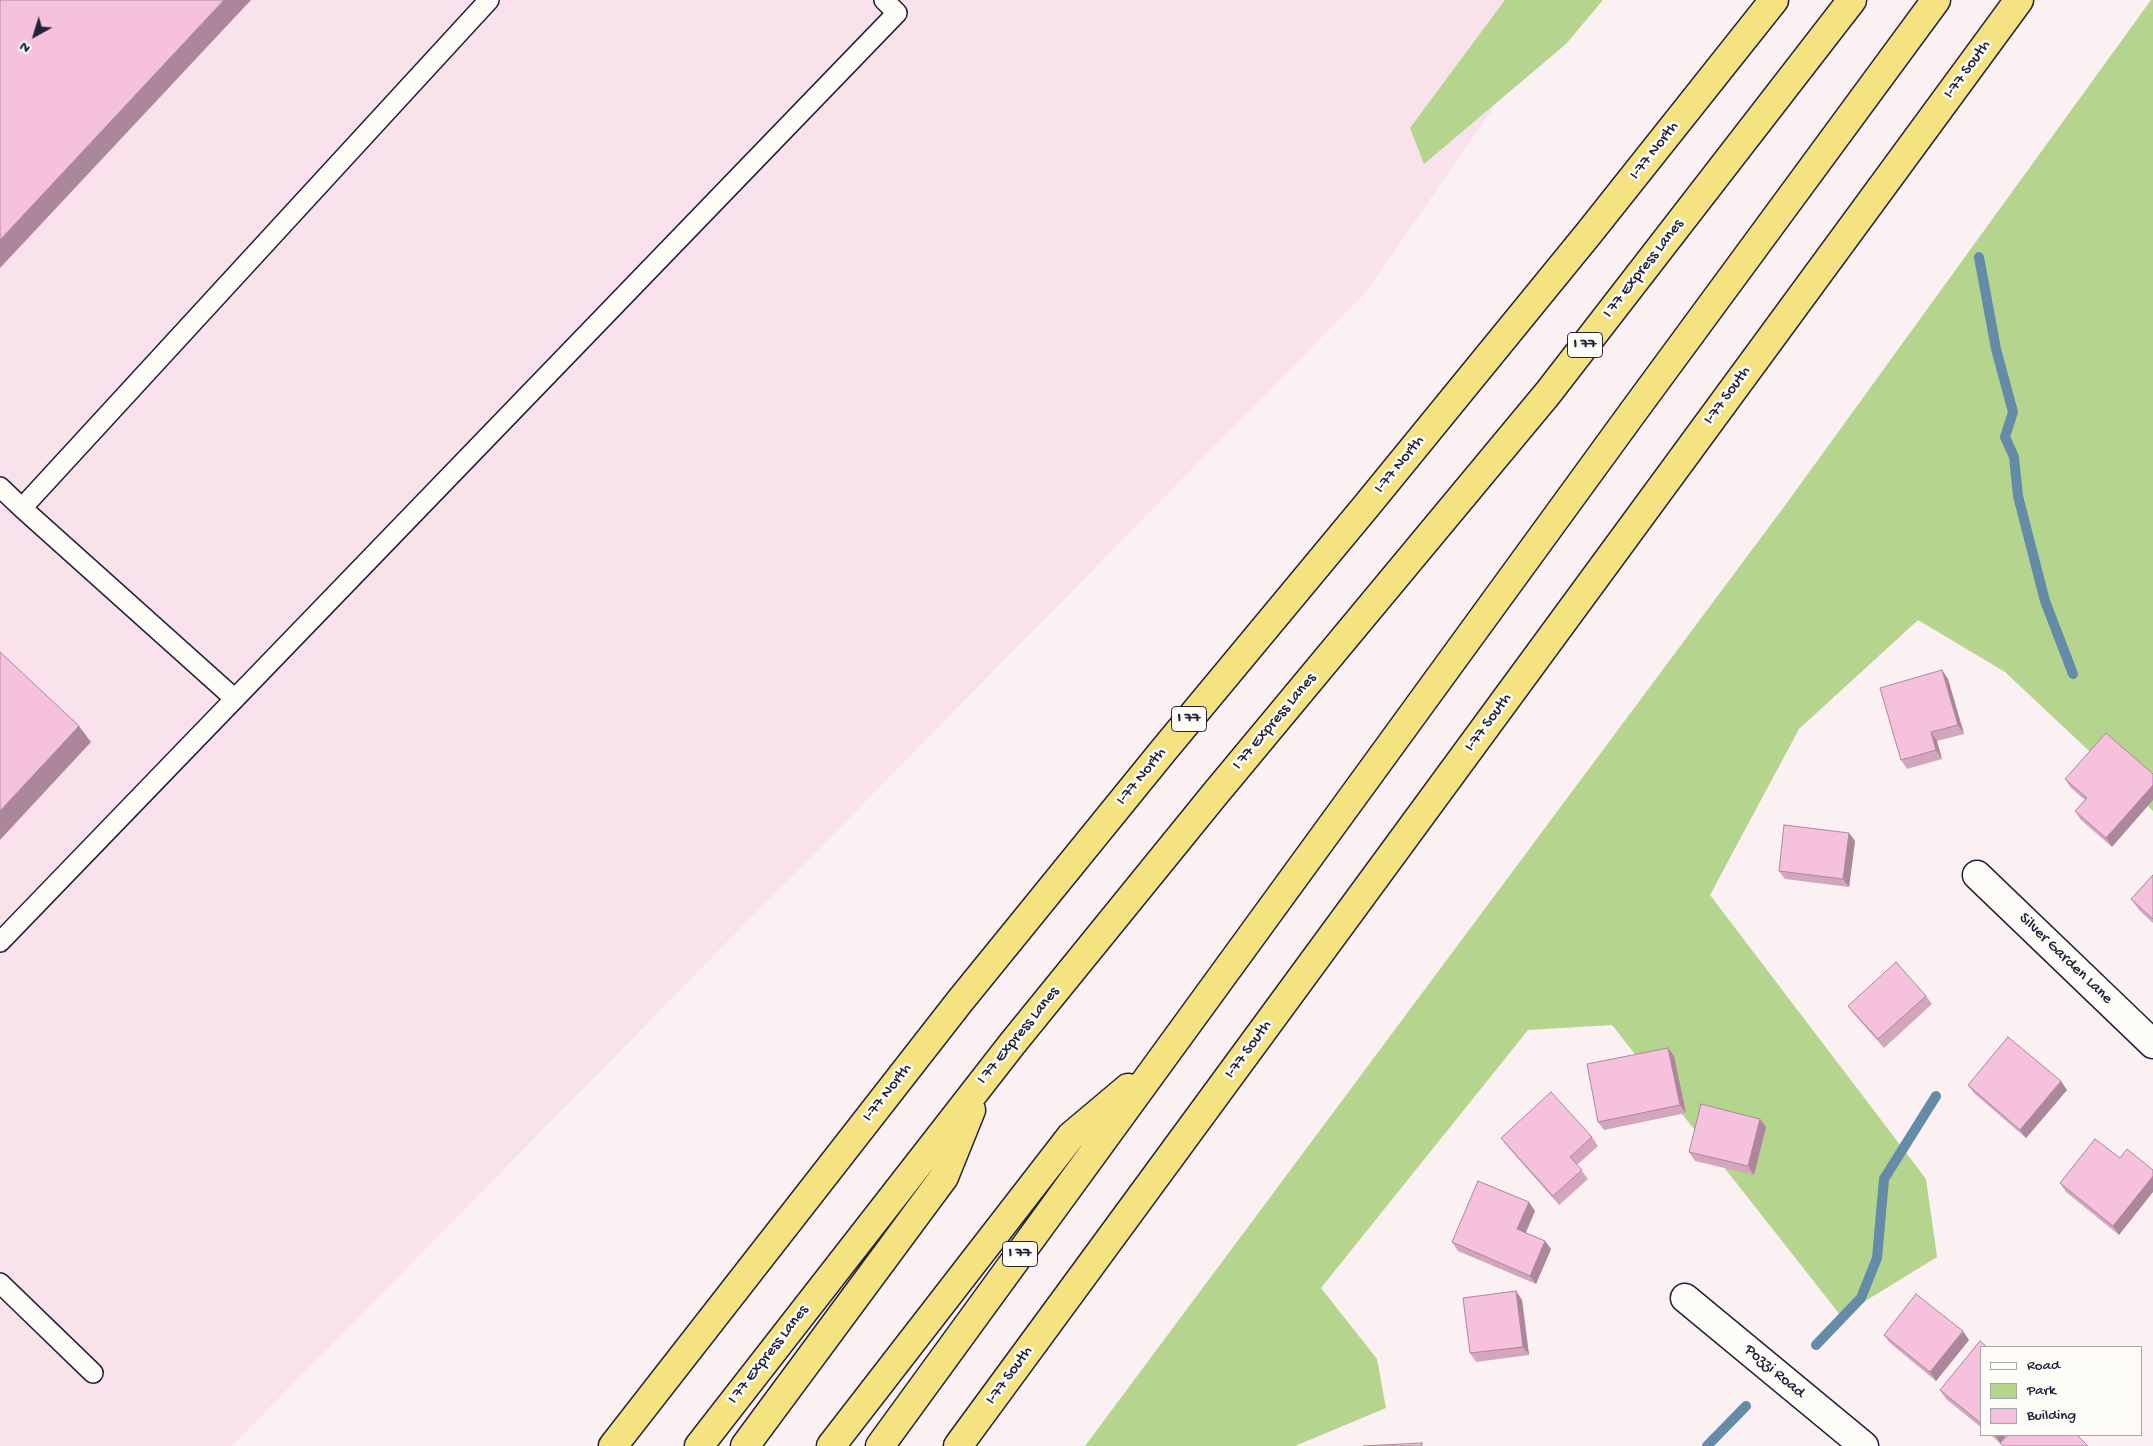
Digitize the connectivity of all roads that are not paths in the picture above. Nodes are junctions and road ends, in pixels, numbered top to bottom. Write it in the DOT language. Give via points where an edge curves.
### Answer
graph roads {
  1 [pos="489,0"];
  2 [pos="884,0"];
  3 [pos="1774,0"];
  4 [pos="1852,0"];
  5 [pos="1936,0"];
  6 [pos="2019,0"];
  7 [pos="0,487"];
  8 [pos="22,508"];
  9 [pos="235,699"];
  10 [pos="1977,875"];
  11 [pos="0,942"];
  12 [pos="2153,1044"];
  13 [pos="1160,1062"];
  14 [pos="983,1081"];
  15 [pos="0,1283"];
  16 [pos="1685,1298"];
  17 [pos="93,1373"];
  18 [pos="613,1446"];
  19 [pos="699,1446"];
  20 [pos="745,1446"];
  21 [pos="831,1446"];
  22 [pos="880,1446"];
  23 [pos="958,1446"];
  24 [pos="1864,1446"];
  1 -- 8 [label="lane"];
  2 -- 9 [label="lane" via="897,13"];
  3 -- 18 [label="highway, I-77 North / I 77" via="1583,241 960,1001"];
  4 -- 14 [label="highway, I 77 Express Lanes / I 77" via="1548,393 1215,794"];
  5 -- 13 [label="highway, I 77"];
  6 -- 23 [label="highway, I-77 South"];
  7 -- 8 [label="lane"];
  8 -- 9 [label="lane"];
  9 -- 11 [label="lane"];
  10 -- 12 [label="street, Silver Garden Lane"];
  13 -- 21 [label="highway" via="1071,1136"];
  13 -- 22 [label="highway, I 77"];
  14 -- 19 [label="highway, I 77 Express Lanes / I 77"];
  14 -- 20 [label="highway" via="944,1177"];
  15 -- 17 [label="lane"];
  16 -- 24 [label="street, Pozzi Road"];
}
